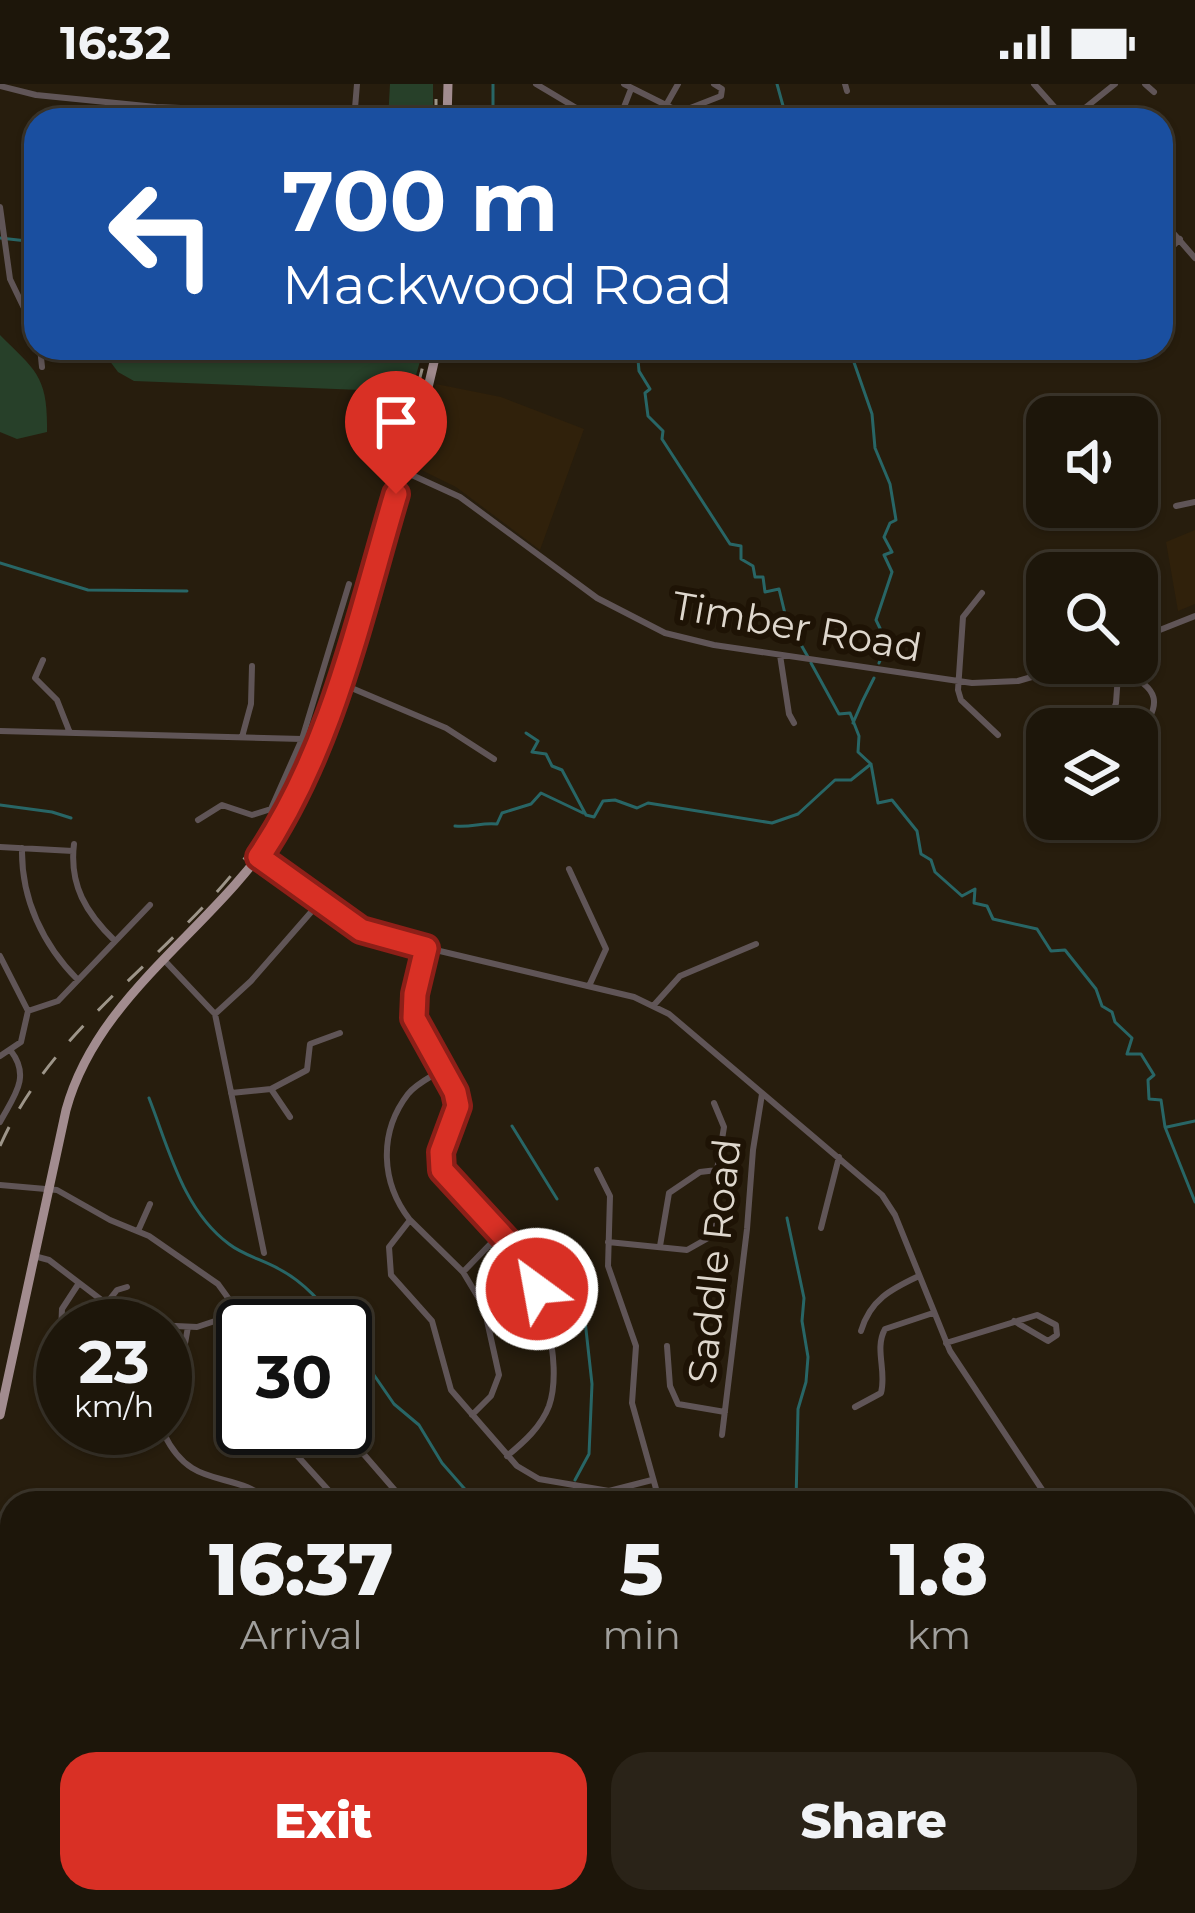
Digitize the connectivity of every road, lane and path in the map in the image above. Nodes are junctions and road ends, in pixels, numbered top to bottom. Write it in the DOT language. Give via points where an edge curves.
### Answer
graph roads {
  1 [pos="536,84"];
  2 [pos="678,84"];
  3 [pos="714,84"];
  4 [pos="1047,84"];
  5 [pos="1115,84"];
  6 [pos="1145,84"];
  7 [pos="0,86"];
  8 [pos="628,86"];
  9 [pos="1036,87"];
  10 [pos="1154,92"];
  11 [pos="703,104"];
  12 [pos="665,107"];
  13 [pos="175,108"];
  14 [pos="576,108"];
  15 [pos="668,108"];
  16 [pos="692,108"];
  17 [pos="704,108"];
  18 [pos="1084,108"];
  19 [pos="0,207"];
  20 [pos="1173,232"];
  21 [pos="1180,239"];
  22 [pos="1173,246"];
  23 [pos="4,258"];
  24 [pos="1195,258"];
  25 [pos="24,310"];
  26 [pos="41,360"];
  27 [pos="434,360"];
  28 [pos="42,367"];
  29 [pos="403,471"];
  30 [pos="1195,502"];
  31 [pos="1176,506"];
  32 [pos="349,584"];
  33 [pos="982,593"];
  34 [pos="1195,616"];
  35 [pos="1158,631"];
  36 [pos="780,655"];
  37 [pos="43,660"];
  38 [pos="252,666"];
  39 [pos="1026,679"];
  40 [pos="958,682"];
  41 [pos="339,683"];
  42 [pos="794,723"];
  43 [pos="0,731"];
  44 [pos="70,733"];
  45 [pos="998,735"];
  46 [pos="242,737"];
  47 [pos="302,739"];
  48 [pos="320,745"];
  49 [pos="494,759"];
  50 [pos="197,820"];
  51 [pos="0,847"];
  52 [pos="22,848"];
  53 [pos="259,857"];
  54 [pos="569,869"];
  55 [pos="320,902"];
  56 [pos="150,905"];
  57 [pos="115,941"];
  58 [pos="756,944"];
  59 [pos="426,948"];
  60 [pos="0,956"];
  61 [pos="165,962"];
  62 [pos="11,976"];
  63 [pos="78,980"];
  64 [pos="0,981"];
  65 [pos="589,986"];
  66 [pos="654,1005"];
  67 [pos="28,1012"];
  68 [pos="215,1014"];
  69 [pos="340,1033"];
  70 [pos="11,1051"];
  71 [pos="0,1057"];
  72 [pos="441,1070"];
  73 [pos="272,1088"];
  74 [pos="231,1093"];
  75 [pos="763,1093"];
  76 [pos="714,1103"];
  77 [pos="290,1117"];
  78 [pos="0,1122"];
  79 [pos="839,1157"];
  80 [pos="597,1170"];
  81 [pos="717,1170"];
  82 [pos="0,1185"];
  83 [pos="49,1188"];
  84 [pos="150,1204"];
  85 [pos="410,1220"];
  86 [pos="821,1228"];
  87 [pos="138,1232"];
  88 [pos="500,1234"];
  89 [pos="608,1242"];
  90 [pos="660,1246"];
  91 [pos="264,1253"];
  92 [pos="34,1256"];
  93 [pos="463,1272"];
  94 [pos="919,1276"];
  95 [pos="79,1283"];
  96 [pos="127,1287"];
  97 [pos="69,1299"];
  98 [pos="100,1299"];
  99 [pos="110,1299"];
  100 [pos="229,1299"];
  101 [pos="933,1313"];
  102 [pos="1014,1321"];
  103 [pos="861,1331"];
  104 [pos="946,1343"];
  105 [pos="667,1346"];
  106 [pos="855,1407"];
  107 [pos="724,1412"];
  108 [pos="0,1415"];
  109 [pos="472,1415"];
  110 [pos="722,1435"];
  111 [pos="177,1455"];
  112 [pos="297,1455"];
  113 [pos="364,1455"];
  114 [pos="507,1456"];
  115 [pos="652,1480"];
  116 [pos="254,1491"];
  117 [pos="329,1491"];
  118 [pos="396,1491"];
  119 [pos="656,1491"];
  120 [pos="1043,1491"];
  1 -- 14 [label="street"];
  2 -- 12 [label="street"];
  3 -- 11 [label="street" via="721,96"];
  4 -- 9 [label="street"];
  5 -- 18 [label="street"];
  6 -- 10 [label="street"];
  7 -- 13 [label="street"];
  8 -- 12 [label="street"];
  11 -- 16 [label="street"];
  11 -- 17 [label="street"];
  12 -- 15 [label="street"];
  19 -- 23 [label="street"];
  20 -- 21 [label="street"];
  21 -- 22 [label="street"];
  21 -- 24 [label="street"];
  23 -- 25 [label="street"];
  26 -- 28 [label="street"];
  27 -- 29 [label="main road"];
  29 -- 36 [label="street, Timber Road" via="460,497 635,621"];
  29 -- 41 [label="main road"];
  30 -- 31 [label="street"];
  32 -- 47 [label="street"];
  33 -- 40 [label="street" via="962,618"];
  34 -- 35 [label="street"];
  36 -- 40 [label="street, Timber Road"];
  36 -- 42 [label="street"];
  37 -- 44 [label="street" via="35,677 58,700"];
  38 -- 46 [label="street"];
  39 -- 40 [label="street, Timber Road"];
  40 -- 45 [label="street" via="962,700"];
  41 -- 48 [label="main road"];
  41 -- 49 [label="street" via="446,728"];
  43 -- 44 [label="street"];
  44 -- 46 [label="street"];
  46 -- 47 [label="street"];
  47 -- 48 [label="street"];
  47 -- 50 [label="street" via="271,809 252,814 222,805"];
  48 -- 53 [label="main road"];
  51 -- 52 [label="street"];
  52 -- 57 [label="street" via="74,847 77,889"];
  52 -- 63 [label="street" via="29,906"];
  53 -- 55 [label="street"];
  53 -- 61 [label="main road"];
  54 -- 65 [label="street" via="606,949"];
  55 -- 59 [label="street" via="368,934"];
  55 -- 68 [label="street"];
  56 -- 57 [label="street"];
  57 -- 63 [label="street"];
  58 -- 66 [label="street" via="680,976"];
  59 -- 65 [label="street"];
  59 -- 72 [label="street" via="414,1018"];
  60 -- 62 [label="street"];
  61 -- 68 [label="street"];
  61 -- 83 [label="main road" via="87,1052"];
  62 -- 64 [label="street"];
  62 -- 67 [label="street"];
  63 -- 67 [label="street" via="54,1004"];
  65 -- 66 [label="street"];
  66 -- 75 [label="street"];
  67 -- 70 [label="street" via="25,1034"];
  68 -- 74 [label="street"];
  69 -- 73 [label="street" via="310,1044 307,1070"];
  70 -- 71 [label="street"];
  70 -- 78 [label="street" via="21,1082"];
  72 -- 85 [label="street" via="406,1096 387,1142 389,1183"];
  72 -- 88 [label="street" via="458,1106 442,1170"];
  73 -- 74 [label="street"];
  73 -- 77 [label="street"];
  74 -- 91 [label="street"];
  75 -- 79 [label="street"];
  75 -- 107 [label="street, Saddle Road"];
  76 -- 81 [label="street" via="724,1127"];
  79 -- 86 [label="street"];
  79 -- 94 [label="street" via="889,1204"];
  80 -- 89 [label="street" via="610,1196"];
  81 -- 90 [label="street" via="669,1193"];
  81 -- 90 [label="street" via="710,1238 687,1250"];
  82 -- 83 [label="street"];
  83 -- 87 [label="street"];
  83 -- 92 [label="main road"];
  84 -- 87 [label="street"];
  85 -- 93 [label="street"];
  85 -- 109 [label="street" via="389,1247 391,1275 432,1321 446,1382"];
  87 -- 100 [label="street"];
  88 -- 93 [label="street"];
  88 -- 114 [label="street" via="533,1280 554,1375 544,1416"];
  89 -- 90 [label="street"];
  89 -- 115 [label="street" via="608,1267 636,1346 632,1403"];
  92 -- 95 [label="street"];
  92 -- 108 [label="main road"];
  93 -- 109 [label="street" via="481,1298 500,1375"];
  94 -- 101 [label="street"];
  94 -- 103 [label="street" via="877,1300"];
  95 -- 97 [label="street"];
  95 -- 98 [label="street"];
  96 -- 99 [label="street"];
  101 -- 104 [label="street"];
  101 -- 106 [label="street" via="884,1329 881,1393"];
  102 -- 102 [label="street" via="1048,1341 1057,1335 1056,1325 1037,1315"];
  102 -- 104 [label="street"];
  104 -- 120 [label="street"];
  105 -- 107 [label="street" via="678,1405"];
  107 -- 110 [label="street, Saddle Road"];
  109 -- 114 [label="street"];
  111 -- 116 [label="street" via="194,1471"];
  112 -- 117 [label="street"];
  113 -- 118 [label="street"];
  114 -- 115 [label="street" via="532,1477 594,1490"];
  115 -- 119 [label="street"];
}
